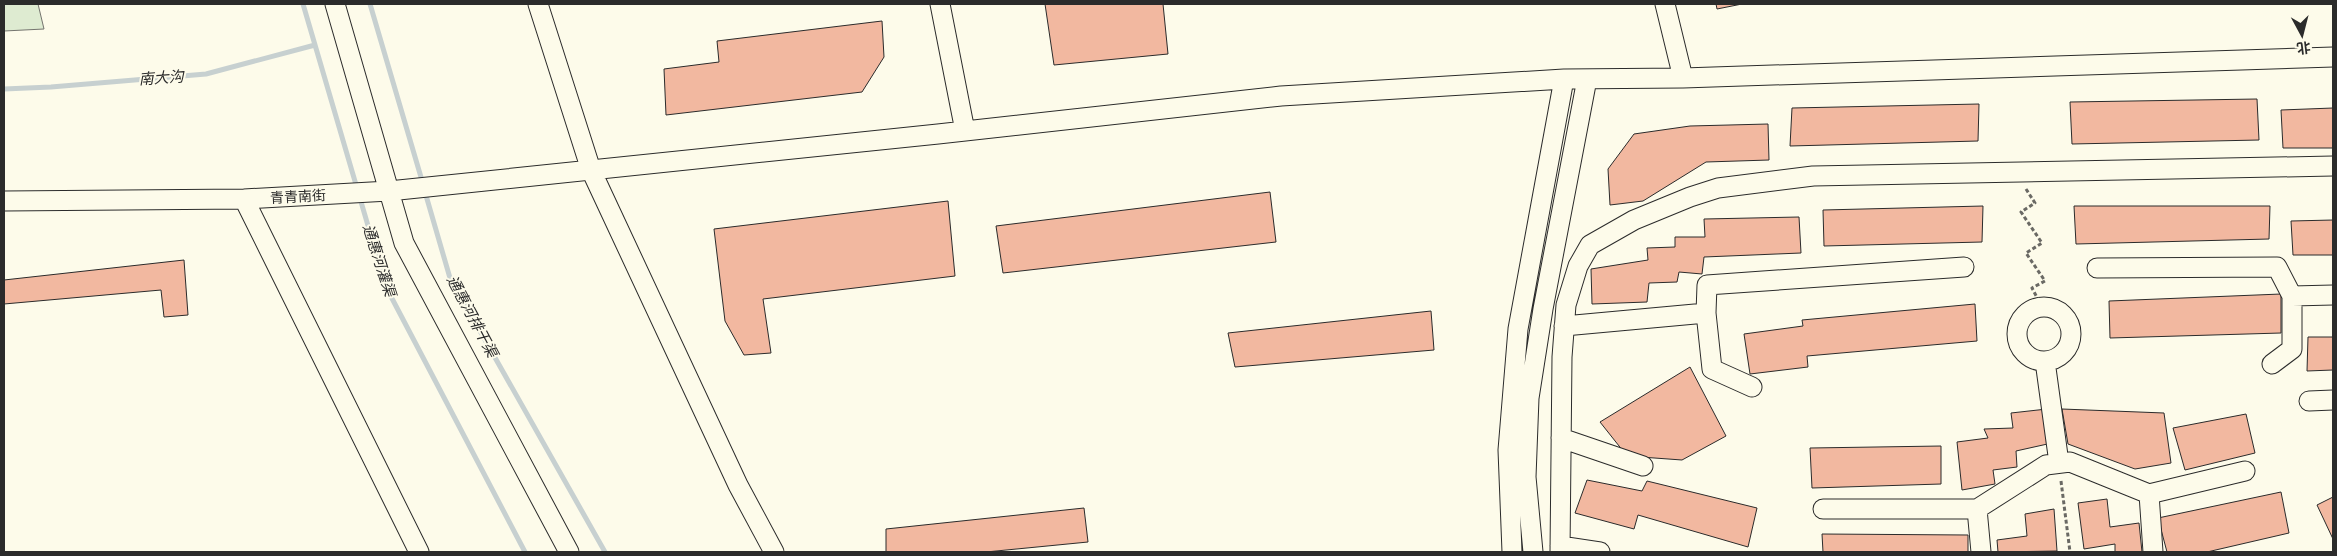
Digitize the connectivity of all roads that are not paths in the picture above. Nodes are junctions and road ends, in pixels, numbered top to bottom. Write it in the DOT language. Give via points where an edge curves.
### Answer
graph roads {
  1 [pos="335,4"];
  2 [pos="538,4"];
  3 [pos="940,4"];
  4 [pos="1665,4"];
  5 [pos="2333,57"];
  6 [pos="1683,78"];
  7 [pos="1564,79"];
  8 [pos="1587,79"];
  9 [pos="965,130"];
  10 [pos="2333,166"];
  11 [pos="591,170"];
  12 [pos="389,191"];
  13 [pos="244,199"];
  14 [pos="4,201"];
  15 [pos="1964,267"];
  16 [pos="2097,268"];
  17 [pos="2333,295"];
  18 [pos="2292,296"];
  19 [pos="1706,313"];
  20 [pos="1564,326"];
  21 [pos="2046,361"];
  22 [pos="2272,364"];
  23 [pos="1752,387"];
  24 [pos="2333,400"];
  25 [pos="2309,401"];
  26 [pos="1561,438"];
  27 [pos="2059,463"];
  28 [pos="1643,466"];
  29 [pos="2244,471"];
  30 [pos="2150,494"];
  31 [pos="1823,509"];
  32 [pos="1977,509"];
  33 [pos="1560,549"];
  34 [pos="419,552"];
  35 [pos="568,552"];
  36 [pos="774,552"];
  37 [pos="1512,552"];
  38 [pos="1533,552"];
  39 [pos="1600,552"];
  40 [pos="1981,552"];
  41 [pos="2153,552"];
  1 -- 12 [label="street"];
  2 -- 11 [label="street"];
  3 -- 9 [label="street"];
  4 -- 6 [label="street"];
  5 -- 6 [label="street, 青青南街"];
  6 -- 8 [label="street, 青青南街"];
  7 -- 8 [label="street, 青青南街"];
  7 -- 9 [label="street, 青青南街" via="1281,96"];
  7 -- 37 [label="street" via="1518,329 1508,450"];
  8 -- 38 [label="street" via="1529,398 1526,476"];
  9 -- 11 [label="street, 青青南街"];
  10 -- 20 [label="street" via="1814,176 1718,188 1634,220 1590,245 1578,266 1566,305"];
  11 -- 12 [label="street, 青青南街"];
  11 -- 36 [label="street" via="738,485"];
  12 -- 13 [label="street, 青青南街"];
  12 -- 35 [label="street" via="404,243"];
  13 -- 14 [label="street, 青青南街"];
  13 -- 34 [label="street"];
  15 -- 19 [label="street" via="1707,285"];
  16 -- 18 [label="street" via="2277,267"];
  17 -- 18 [label="street"];
  18 -- 22 [label="street" via="2292,349"];
  19 -- 20 [label="street"];
  19 -- 23 [label="street" via="1712,369"];
  20 -- 26 [label="street"];
  21 -- 21 [label="street" via="2061,355 2070,340 2071,331 2068,322 2056,309 2042,307 2028,311 2016,335 2023,351 2037,360"];
  21 -- 27 [label="street"];
  24 -- 25 [label="street"];
  26 -- 28 [label="street"];
  26 -- 33 [label="street"];
  27 -- 30 [label="street" via="2070,462"];
  27 -- 32 [label="street" via="2046,464"];
  29 -- 30 [label="street"];
  30 -- 41 [label="street"];
  31 -- 32 [label="street"];
  32 -- 40 [label="street"];
  33 -- 39 [label="street"];
}
